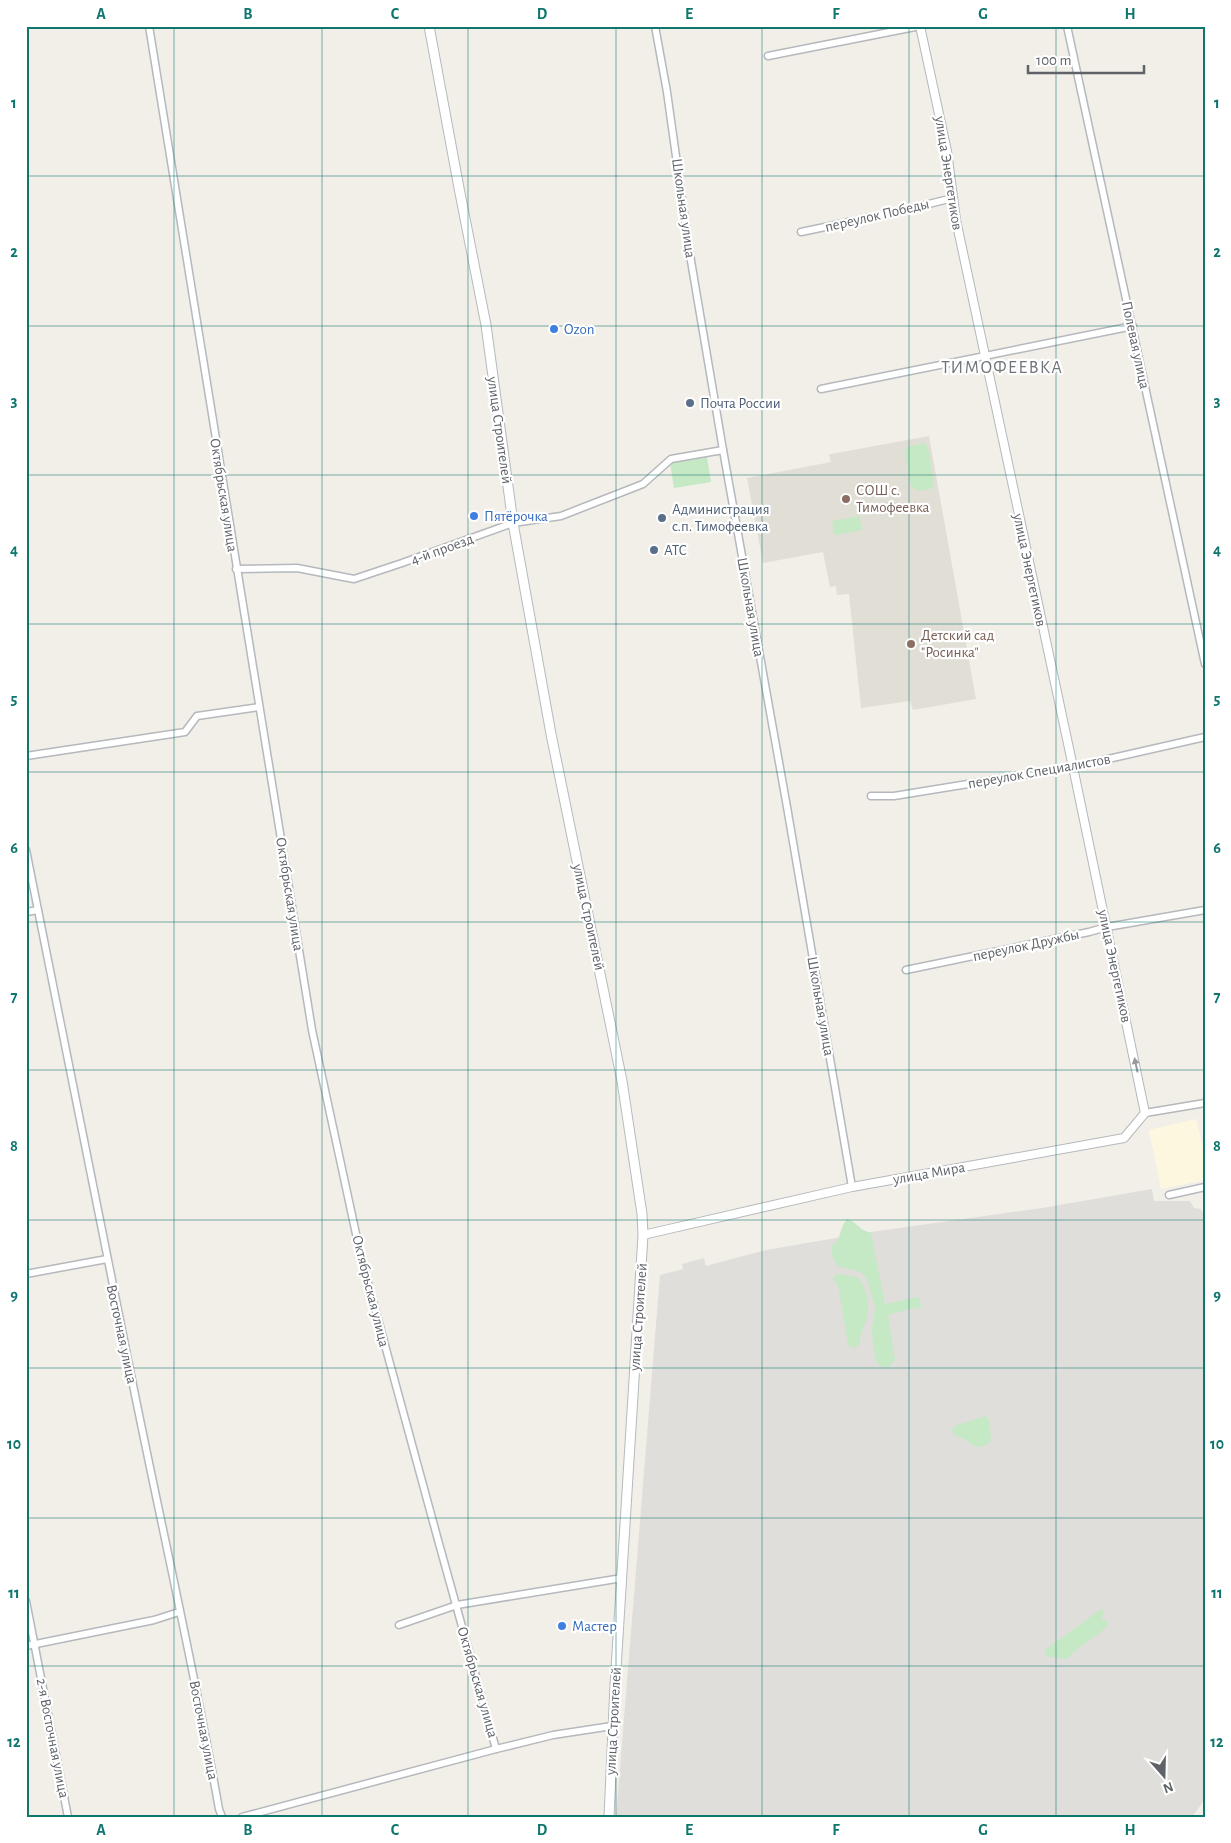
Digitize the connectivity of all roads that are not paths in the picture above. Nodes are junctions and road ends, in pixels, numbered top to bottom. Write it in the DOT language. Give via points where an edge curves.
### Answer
graph roads {
  1 [pos="149,26"];
  2 [pos="429,26"];
  3 [pos="655,26"];
  4 [pos="920,26"];
  5 [pos="1067,26"];
  6 [pos="768,56"];
  7 [pos="953,198"];
  8 [pos="801,232"];
  9 [pos="1132,326"];
  10 [pos="984,356"];
  11 [pos="821,389"];
  12 [pos="723,450"];
  13 [pos="513,522"];
  14 [pos="236,569"];
  15 [pos="1205,664"];
  16 [pos="259,707"];
  17 [pos="1205,737"];
  18 [pos="26,756"];
  19 [pos="1073,767"];
  20 [pos="871,796"];
  21 [pos="26,850"];
  22 [pos="38,910"];
  23 [pos="1205,910"];
  24 [pos="26,912"];
  25 [pos="1107,927"];
  26 [pos="906,970"];
  27 [pos="1205,1103"];
  28 [pos="1145,1113"];
  29 [pos="1205,1186"];
  30 [pos="852,1187"];
  31 [pos="1169,1195"];
  32 [pos="643,1235"];
  33 [pos="107,1259"];
  34 [pos="26,1274"];
  35 [pos="622,1578"];
  36 [pos="26,1601"];
  37 [pos="457,1606"];
  38 [pos="179,1612"];
  39 [pos="399,1625"];
  40 [pos="35,1645"];
  41 [pos="26,1646"];
  42 [pos="612,1726"];
  43 [pos="496,1749"];
  44 [pos="68,1817"];
  45 [pos="222,1817"];
  46 [pos="242,1817"];
  47 [pos="609,1817"];
  1 -- 14 [label="street, Октябрьская улица"];
  2 -- 13 [label="main road, улица Строителей" via="486,326"];
  3 -- 12 [label="street, Школьная улица"];
  4 -- 6 [label="street"];
  4 -- 7 [label="street, улица Энергетиков" via="947,151"];
  5 -- 9 [label="street, Полевая улица"];
  7 -- 8 [label="street, переулок Победы"];
  7 -- 10 [label="street, улица Энергетиков"];
  9 -- 10 [label="street"];
  9 -- 15 [label="street, Полевая улица"];
  10 -- 11 [label="street"];
  10 -- 19 [label="street, улица Энергетиков"];
  12 -- 13 [label="street, 4-й проезд" via="671,459 643,484 561,516"];
  12 -- 30 [label="street, Школьная улица"];
  13 -- 14 [label="street, 4-й проезд" via="354,578 297,568"];
  13 -- 32 [label="main road, улица Строителей" via="551,734 622,1081"];
  14 -- 16 [label="street, Октябрьская улица"];
  16 -- 18 [label="street" via="197,716 185,732"];
  16 -- 37 [label="street, Октябрьская улица" via="312,1030 361,1257"];
  17 -- 19 [label="street, переулок Специалистов"];
  19 -- 20 [label="street, переулок Специалистов" via="894,796"];
  19 -- 25 [label="street, улица Энергетиков"];
  21 -- 22 [label="street, Восточная улица"];
  22 -- 24 [label="street"];
  22 -- 33 [label="street, Восточная улица"];
  23 -- 25 [label="street, переулок Дружбы"];
  25 -- 26 [label="street, переулок Дружбы"];
  28 -- 25 [label="street, улица Энергетиков, one-way"];
  27 -- 28 [label="street"];
  28 -- 30 [label="street, улица Мира" via="1124,1138"];
  29 -- 31 [label="street"];
  30 -- 32 [label="street, улица Мира"];
  32 -- 35 [label="main road, улица Строителей"];
  33 -- 34 [label="street"];
  33 -- 38 [label="street, Восточная улица"];
  35 -- 37 [label="street"];
  35 -- 42 [label="main road, улица Строителей"];
  36 -- 40 [label="street, 2-я Восточная улица"];
  37 -- 39 [label="street"];
  37 -- 43 [label="street, Октябрьская улица"];
  38 -- 40 [label="street"];
  38 -- 45 [label="street, Восточная улица"];
  40 -- 41 [label="street"];
  40 -- 44 [label="street, 2-я Восточная улица"];
  42 -- 43 [label="street" via="553,1735"];
  42 -- 47 [label="main road, улица Строителей"];
  43 -- 46 [label="street"];
}
